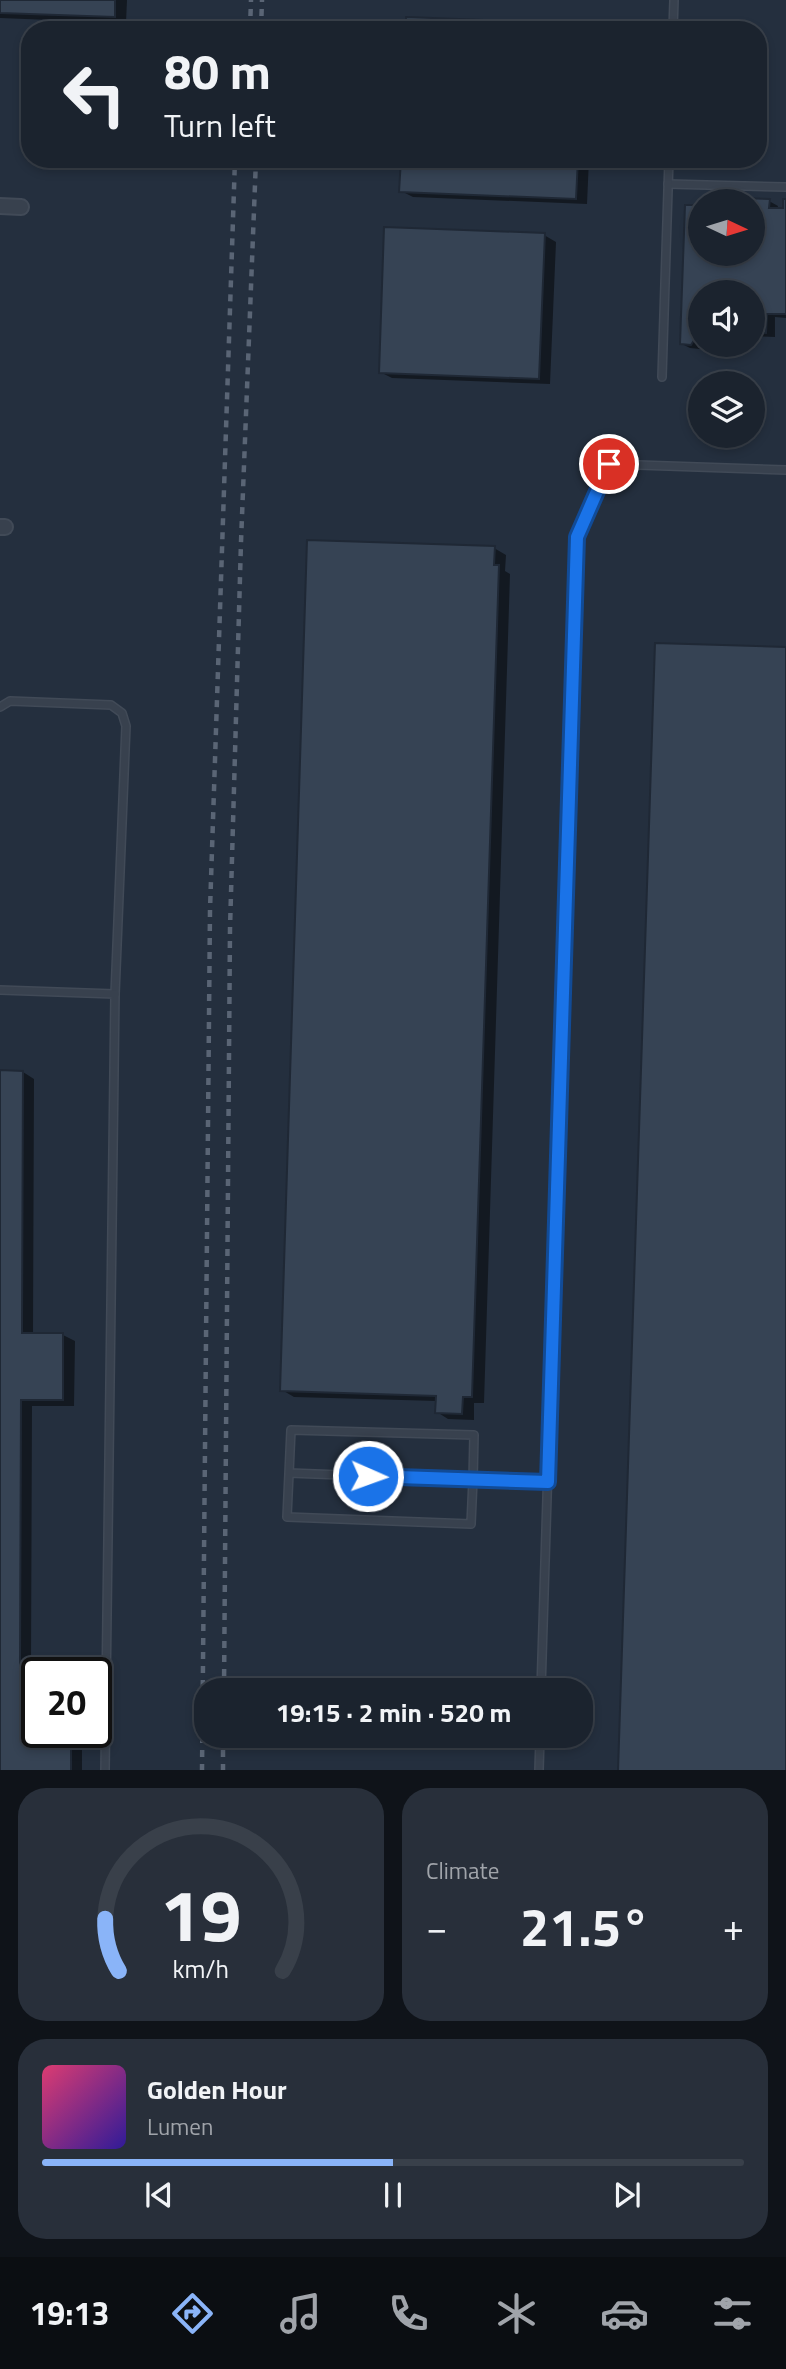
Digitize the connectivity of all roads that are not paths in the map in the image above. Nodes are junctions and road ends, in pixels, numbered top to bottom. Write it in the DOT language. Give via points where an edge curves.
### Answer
graph roads {
  1 [pos="674,0"];
  2 [pos="673,21"];
  3 [pos="669,168"];
  4 [pos="668,184"];
  5 [pos="786,187"];
  6 [pos="0,206"];
  7 [pos="21,207"];
  8 [pos="662,377"];
  9 [pos="786,470"];
  10 [pos="0,707"];
  11 [pos="0,990"];
  12 [pos="115,993"];
  13 [pos="289,1473"];
  14 [pos="473,1480"];
  15 [pos="548,1482"];
  16 [pos="541,1678"];
  17 [pos="540,1748"];
  18 [pos="105,1770"];
  19 [pos="539,1770"];
  1 -- 2 [label="lane"];
  3 -- 4 [label="lane"];
  4 -- 5 [label="lane"];
  4 -- 8 [label="lane"];
  6 -- 7 [label="street"];
  9 -- 15 [label="lane" via="609,464 577,537"];
  10 -- 12 [label="lane" via="10,701 111,705 121,713 126,726"];
  11 -- 12 [label="lane"];
  12 -- 18 [label="lane"];
  13 -- 14 [label="lane"];
  13 -- 14 [label="lane" via="291,1430 474,1435"];
  13 -- 14 [label="lane" via="287,1517 471,1524"];
  14 -- 15 [label="lane"];
  15 -- 16 [label="lane"];
  17 -- 19 [label="lane"];
}
